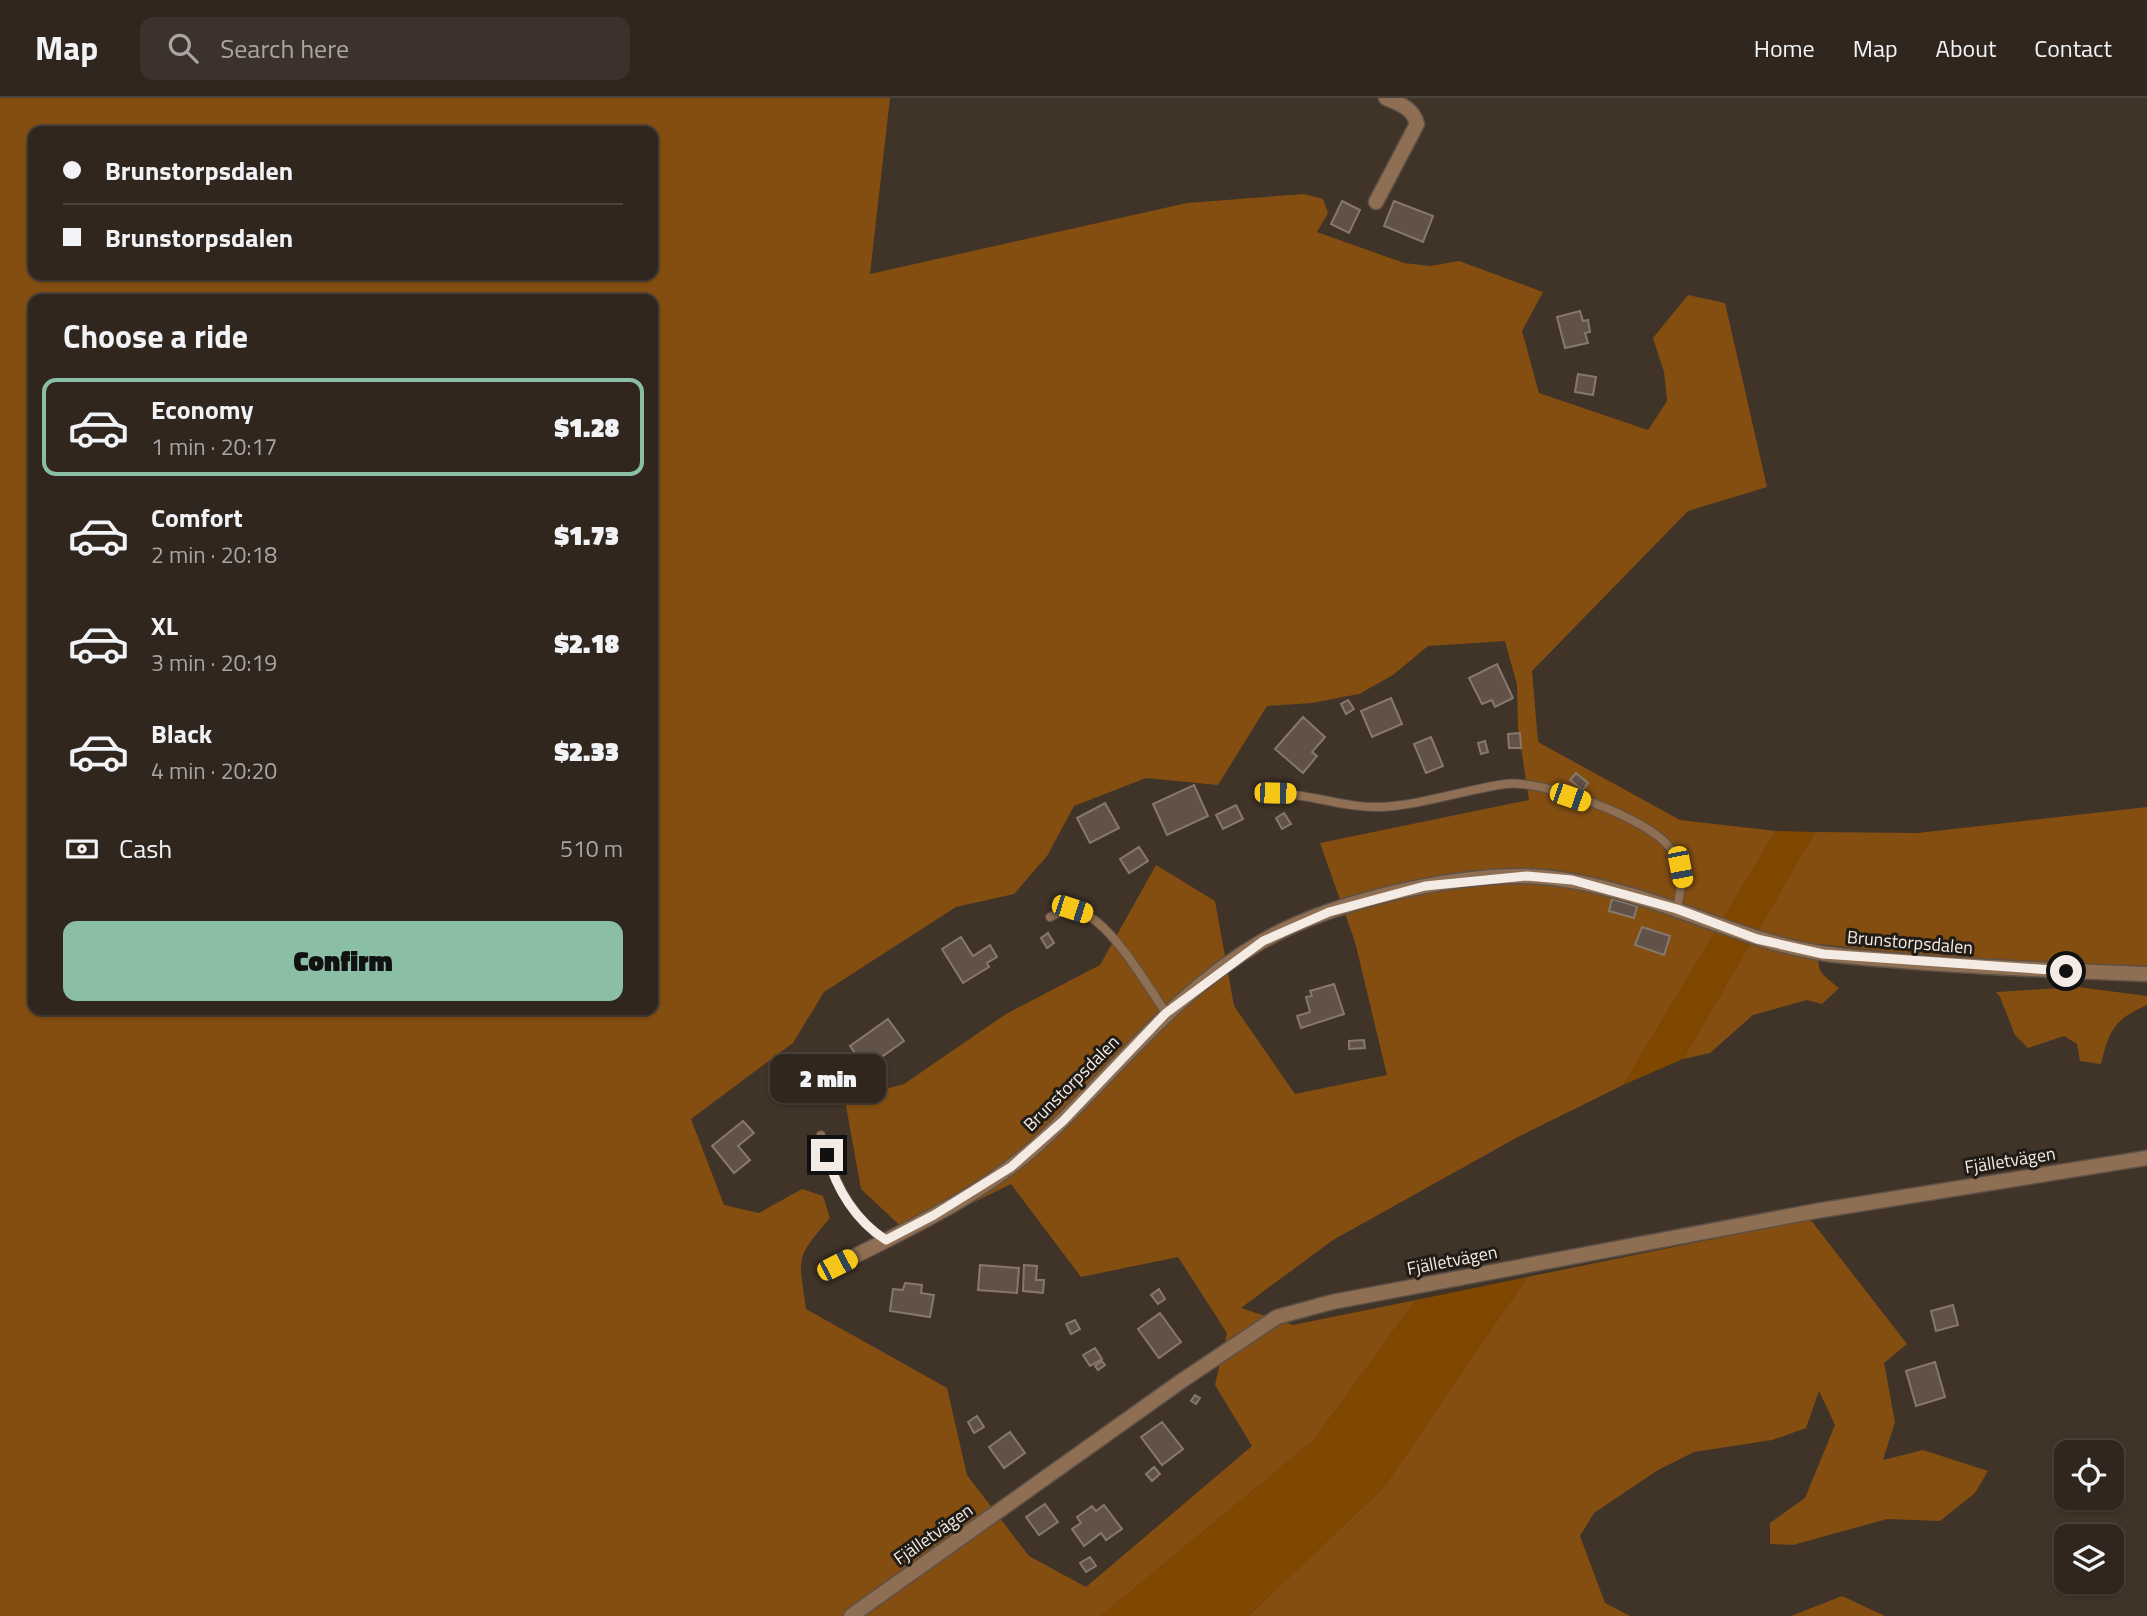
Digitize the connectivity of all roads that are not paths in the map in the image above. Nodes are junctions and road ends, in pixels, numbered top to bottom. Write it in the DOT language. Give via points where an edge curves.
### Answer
graph roads {
  1 [pos="1386,98"];
  2 [pos="1376,202"];
  3 [pos="1275,793"];
  4 [pos="1677,909"];
  5 [pos="1050,917"];
  6 [pos="2147,974"];
  7 [pos="1166,1013"];
  8 [pos="821,1135"];
  9 [pos="2147,1158"];
  10 [pos="886,1240"];
  11 [pos="837,1265"];
  12 [pos="851,1616"];
  1 -- 2 [label="street" via="1408,108 1417,124"];
  3 -- 4 [label="lane" via="1381,807 1506,784 1551,790 1608,810 1659,837 1680,867 1683,882"];
  4 -- 6 [label="street, Brunstorpsdalen" via="1757,939 1823,954"];
  4 -- 7 [label="street, Brunstorpsdalen" via="1549,878 1486,878 1425,886 1329,912 1263,941"];
  5 -- 7 [label="lane" via="1072,909 1090,916 1104,928"];
  7 -- 10 [label="street, Brunstorpsdalen" via="1033,1149 934,1215"];
  8 -- 10 [label="lane" via="832,1175 859,1219"];
  9 -- 12 [label="street, Fjälletvägen" via="1816,1211 1277,1317"];
  10 -- 11 [label="street, Brunstorpsdalen"];
}
